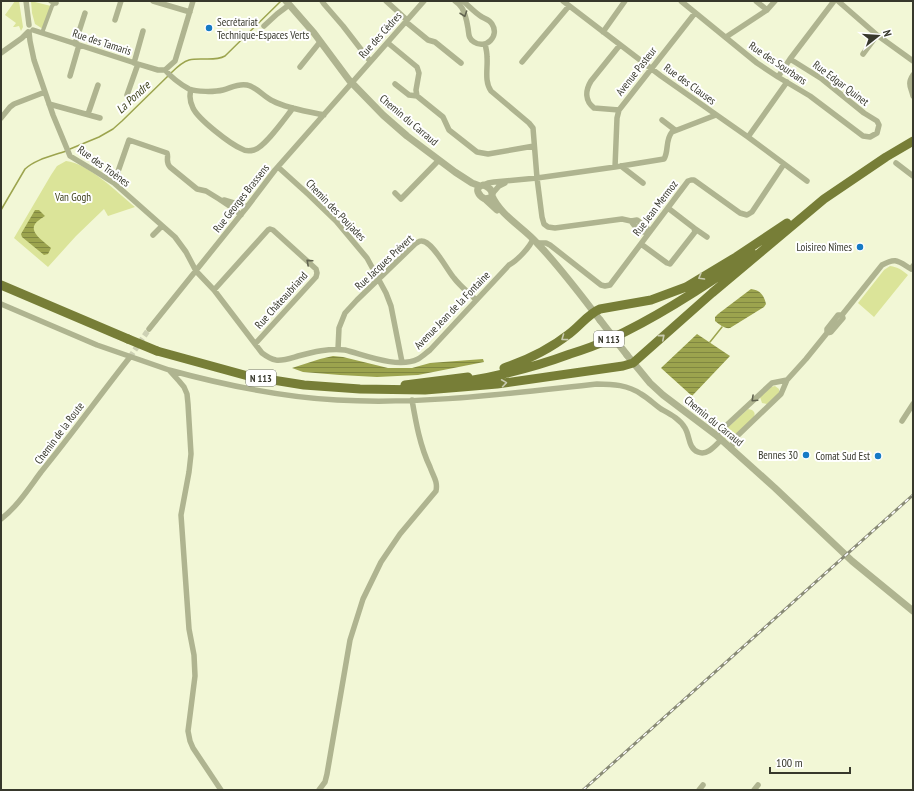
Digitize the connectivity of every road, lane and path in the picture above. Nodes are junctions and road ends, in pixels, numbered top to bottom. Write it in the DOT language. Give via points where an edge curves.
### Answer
graph roads {
  1 [pos="26,1"];
  2 [pos="121,1"];
  3 [pos="157,1"];
  4 [pos="193,1"];
  5 [pos="322,1"];
  6 [pos="386,1"];
  7 [pos="424,1"];
  8 [pos="455,1"];
  9 [pos="463,1"];
  10 [pos="563,1"];
  11 [pos="625,1"];
  12 [pos="681,1"];
  13 [pos="756,1"];
  14 [pos="775,1"];
  15 [pos="834,1"];
  16 [pos="838,1"];
  17 [pos="54,2"];
  18 [pos="287,3"];
  19 [pos="569,6"];
  20 [pos="767,10"];
  21 [pos="190,12"];
  22 [pos="85,13"];
  23 [pos="695,13"];
  24 [pos="115,20"];
  25 [pos="406,21"];
  26 [pos="264,26"];
  27 [pos="30,31"];
  28 [pos="143,31"];
  29 [pos="603,32"];
  30 [pos="42,33"];
  31 [pos="877,35"];
  32 [pos="726,37"];
  33 [pos="320,42"];
  34 [pos="388,43"];
  35 [pos="77,44"];
  36 [pos="485,44"];
  37 [pos="620,45"];
  38 [pos="1,53"];
  39 [pos="863,54"];
  40 [pos="790,59"];
  41 [pos="370,61"];
  42 [pos="913,61"];
  43 [pos="522,62"];
  44 [pos="136,64"];
  45 [pos="461,64"];
  46 [pos="300,67"];
  47 [pos="651,68"];
  48 [pos="165,70"];
  49 [pos="70,76"];
  50 [pos="913,76"];
  51 [pos="778,77"];
  52 [pos="787,82"];
  53 [pos="352,83"];
  54 [pos="395,84"];
  55 [pos="98,85"];
  56 [pos="191,90"];
  57 [pos="45,92"];
  58 [pos="127,95"];
  59 [pos="417,96"];
  60 [pos="913,96"];
  61 [pos="49,104"];
  62 [pos="293,108"];
  63 [pos="619,110"];
  64 [pos="88,114"];
  65 [pos="324,115"];
  66 [pos="716,116"];
  67 [pos="1,118"];
  68 [pos="100,118"];
  69 [pos="662,120"];
  70 [pos="675,130"];
  71 [pos="913,136"];
  72 [pos="748,137"];
  73 [pos="868,137"];
  74 [pos="913,141"];
  75 [pos="534,146"];
  76 [pos="439,160"];
  77 [pos="896,163"];
  78 [pos="784,164"];
  79 [pos="621,166"];
  80 [pos="278,167"];
  81 [pos="614,167"];
  82 [pos="455,172"];
  83 [pos="913,176"];
  84 [pos="537,178"];
  85 [pos="511,181"];
  86 [pos="807,181"];
  87 [pos="643,183"];
  88 [pos="114,184"];
  89 [pos="482,186"];
  90 [pos="395,193"];
  91 [pos="492,195"];
  92 [pos="829,195"];
  93 [pos="482,197"];
  94 [pos="222,201"];
  95 [pos="817,204"];
  96 [pos="247,207"];
  97 [pos="668,208"];
  98 [pos="241,215"];
  99 [pos="162,226"];
  100 [pos="694,228"];
  101 [pos="522,229"];
  102 [pos="648,232"];
  103 [pos="153,235"];
  104 [pos="707,237"];
  105 [pos="535,241"];
  106 [pos="641,244"];
  107 [pos="912,269"];
  108 [pos="196,271"];
  109 [pos="379,279"];
  110 [pos="1,285"];
  111 [pos="214,290"];
  112 [pos="476,300"];
  113 [pos="1,304"];
  114 [pos="593,312"];
  115 [pos="149,329"];
  116 [pos="256,344"];
  117 [pos="338,349"];
  118 [pos="130,357"];
  119 [pos="630,359"];
  120 [pos="402,362"];
  121 [pos="169,370"];
  122 [pos="787,380"];
  123 [pos="368,389"];
  124 [pos="412,400"];
  125 [pos="913,404"];
  126 [pos="902,420"];
  127 [pos="718,438"];
  128 [pos="731,449"];
  129 [pos="1,519"];
  130 [pos="912,608"];
  131 [pos="222,790"];
  132 [pos="319,790"];
  1 -- 27 [label="street" via="28,25 32,26"];
  2 -- 24 [label="street"];
  3 -- 21 [label="street"];
  4 -- 21 [label="street"];
  5 -- 41 [label="street"];
  6 -- 25 [label="street"];
  7 -- 25 [label="street, Rue des Cèdres"];
  8 -- 36 [label="street, one-way" via="462,8 470,39 474,43"];
  9 -- 36 [label="street" via="490,21 494,28 492,40"];
  10 -- 19 [label="street, Rue des Clauses"];
  11 -- 29 [label="street"];
  12 -- 23 [label="street, Rue des Sourbans"];
  13 -- 20 [label="street"];
  14 -- 20 [label="street"];
  15 -- 40 [label="street"];
  16 -- 31 [label="street"];
  17 -- 30 [label="street"];
  18 -- 26 [label="street"];
  18 -- 33 [label="street, Chemin du Carraud"];
  19 -- 29 [label="street, Rue des Clauses"];
  19 -- 43 [label="street"];
  20 -- 32 [label="street"];
  21 -- 48 [label="street" via="175,61"];
  22 -- 35 [label="street"];
  23 -- 32 [label="street, Rue des Sourbans"];
  23 -- 47 [label="street, Avenue Pasteur"];
  25 -- 34 [label="street, Rue des Cèdres"];
  25 -- 45 [label="street"];
  27 -- 30 [label="street, Rue des Tamaris"];
  27 -- 38 [label="street"];
  27 -- 57 [label="street, Rue des Troènes" via="34,60"];
  28 -- 44 [label="street"];
  29 -- 37 [label="street, Rue des Clauses"];
  30 -- 35 [label="street, Rue des Tamaris"];
  31 -- 39 [label="street"];
  31 -- 42 [label="street"];
  32 -- 51 [label="street, Rue des Sourbans"];
  33 -- 46 [label="street"];
  33 -- 53 [label="street, Chemin du Carraud"];
  34 -- 41 [label="street, Rue des Cèdres"];
  34 -- 59 [label="street" via="419,69"];
  35 -- 44 [label="street, Rue des Tamaris"];
  35 -- 49 [label="street"];
  36 -- 75 [label="street" via="489,88 532,126"];
  37 -- 47 [label="street, Rue des Clauses"];
  37 -- 63 [label="street" via="591,81 586,93 594,108"];
  40 -- 51 [label="street"];
  40 -- 73 [label="street, Rue Edgar Quinet" via="822,79 877,121 878,131"];
  41 -- 53 [label="street, Rue des Cèdres"];
  44 -- 48 [label="street, Rue des Tamaris"];
  44 -- 58 [label="street"];
  47 -- 63 [label="street, Avenue Pasteur"];
  47 -- 66 [label="street, Rue des Clauses"];
  48 -- 56 [label="street"];
  50 -- 60 [label="street" via="909,83"];
  51 -- 52 [label="street, Rue des Sourbans"];
  52 -- 72 [label="street"];
  52 -- 73 [label="street, Rue des Sourbans"];
  53 -- 65 [label="street, Rue Georges Brassens"];
  53 -- 76 [label="street, Chemin du Carraud" via="388,120"];
  54 -- 59 [label="street" via="409,95"];
  55 -- 64 [label="street"];
  56 -- 62 [label="street" via="208,92 246,85 274,102"];
  56 -- 62 [label="street" via="190,102 197,115 228,141 246,151 260,147"];
  57 -- 61 [label="street, Rue des Troènes"];
  57 -- 67 [label="street" via="14,104"];
  59 -- 75 [label="street" via="443,117 449,130 479,153 488,154"];
  61 -- 64 [label="street"];
  61 -- 88 [label="street, Rue des Troènes" via="70,156"];
  62 -- 65 [label="street"];
  63 -- 81 [label="street, Avenue Pasteur"];
  64 -- 68 [label="street"];
  65 -- 80 [label="street, Rue Georges Brassens"];
  66 -- 70 [label="street"];
  66 -- 72 [label="street, Rue des Clauses"];
  69 -- 70 [label="street"];
  70 -- 79 [label="street" via="669,137 665,158"];
  71 -- 92 [label="main road, N 113" via="868,164"];
  72 -- 78 [label="street, Rue des Clauses"];
  74 -- 92 [label="main road, N 113"];
  75 -- 84 [label="street"];
  76 -- 82 [label="street, Chemin du Carraud"];
  76 -- 90 [label="street" via="401,199"];
  77 -- 83 [label="street"];
  78 -- 86 [label="street, Rue des Clauses"];
  78 -- 97 [label="street, Rue Jean Mermoz" via="749,214 740,213 692,180 688,181"];
  79 -- 81 [label="street"];
  79 -- 87 [label="street"];
  80 -- 96 [label="street, Rue Georges Brassens"];
  80 -- 109 [label="street, Chemin des Poujades" via="343,228 367,258"];
  81 -- 84 [label="street"];
  82 -- 89 [label="street, Chemin du Carraud"];
  82 -- 93 [label="street, Chemin du Carraud"];
  84 -- 85 [label="street"];
  84 -- 102 [label="street" via="543,221 548,227 619,219 637,220"];
  85 -- 89 [label="street"];
  85 -- 91 [label="street" via="499,186"];
  88 -- 94 [label="street" via="130,140 167,153 170,167 197,189 206,191"];
  88 -- 99 [label="street, Rue des Troènes"];
  89 -- 91 [label="street, Chemin du Carraud" via="490,188"];
  89 -- 93 [label="street" via="478,191"];
  91 -- 93 [label="street" via="490,198"];
  91 -- 101 [label="street, Chemin du Carraud" via="497,206"];
  92 -- 95 [label="main road, N 113"];
  93 -- 101 [label="street, Chemin du Carraud"];
  94 -- 96 [label="street"];
  94 -- 98 [label="street"];
  95 -- 114 [label="main road, one-way" via="686,286 651,300"];
  119 -- 95 [label="main road, one-way"];
  95 -- 123 [label="main road, N 113" via="680,302 609,340 541,364 480,379 422,387"];
  96 -- 98 [label="street, Rue Georges Brassens"];
  97 -- 100 [label="street"];
  97 -- 102 [label="street, Rue Jean Mermoz"];
  98 -- 108 [label="street, Rue Georges Brassens"];
  99 -- 103 [label="street"];
  99 -- 108 [label="street, Rue des Troènes" via="178,240"];
  100 -- 104 [label="street"];
  100 -- 106 [label="street" via="695,232 670,264"];
  101 -- 105 [label="street, Chemin du Carraud"];
  102 -- 106 [label="street, Rue Jean Mermoz"];
  105 -- 106 [label="street, Rue Jean Mermoz" via="550,245 605,286 612,283"];
  105 -- 112 [label="street, Avenue Jean de la Fontaine"];
  105 -- 114 [label="street, Chemin du Carraud"];
  107 -- 122 [label="street" via="894,260 882,265 842,315 838,315"];
  108 -- 111 [label="street, Avenue Jean de la Fontaine"];
  108 -- 115 [label="street, Rue Georges Brassens"];
  109 -- 112 [label="street, Rue Jacques Prévert" via="415,244 422,241 437,253 454,278"];
  109 -- 117 [label="street, Rue Jacques Prévert" via="344,316 339,328"];
  109 -- 120 [label="street, Chemin des Poujades" via="393,312"];
  110 -- 123 [label="main road, N 113, bridge" via="157,351 248,376 304,385"];
  111 -- 116 [label="street, Avenue Jean de la Fontaine"];
  116 -- 111 [label="street, Rue Châteaubriand, one-way" via="316,277 315,268 270,229"];
  112 -- 120 [label="street, Avenue Jean de la Fontaine" via="430,350 417,359"];
  113 -- 118 [label="street"];
  114 -- 119 [label="street, Chemin du Carraud, bridge"];
  114 -- 123 [label="main road, one-way" via="557,343 513,365 458,379"];
  116 -- 117 [label="street, Avenue Jean de la Fontaine" via="265,356 280,360"];
  117 -- 120 [label="street, Avenue Jean de la Fontaine" via="380,360"];
  118 -- 121 [label="street"];
  118 -- 129 [label="street, Chemin de la Route" via="61,448"];
  123 -- 119 [label="main road, one-way" via="425,390 497,384 623,366"];
  119 -- 127 [label="street, Chemin du Carraud" via="650,383"];
  121 -- 124 [label="street" via="297,397 355,401"];
  121 -- 131 [label="street" via="184,387 189,411 190,472 181,515 195,676 188,731 193,748"];
  122 -- 127 [label="street, one-way" via="772,383"];
  122 -- 128 [label="street" via="781,394 734,439"];
  124 -- 127 [label="street" via="615,384 636,390 678,419 686,428 693,448 698,452 712,449"];
  124 -- 132 [label="street" via="420,440 437,482 436,491 400,534 381,562 363,599 350,640 327,774"];
  125 -- 126 [label="street"];
  127 -- 128 [label="street, Chemin du Carraud"];
  128 -- 130 [label="street, Chemin du Carraud" via="852,561"];
}
